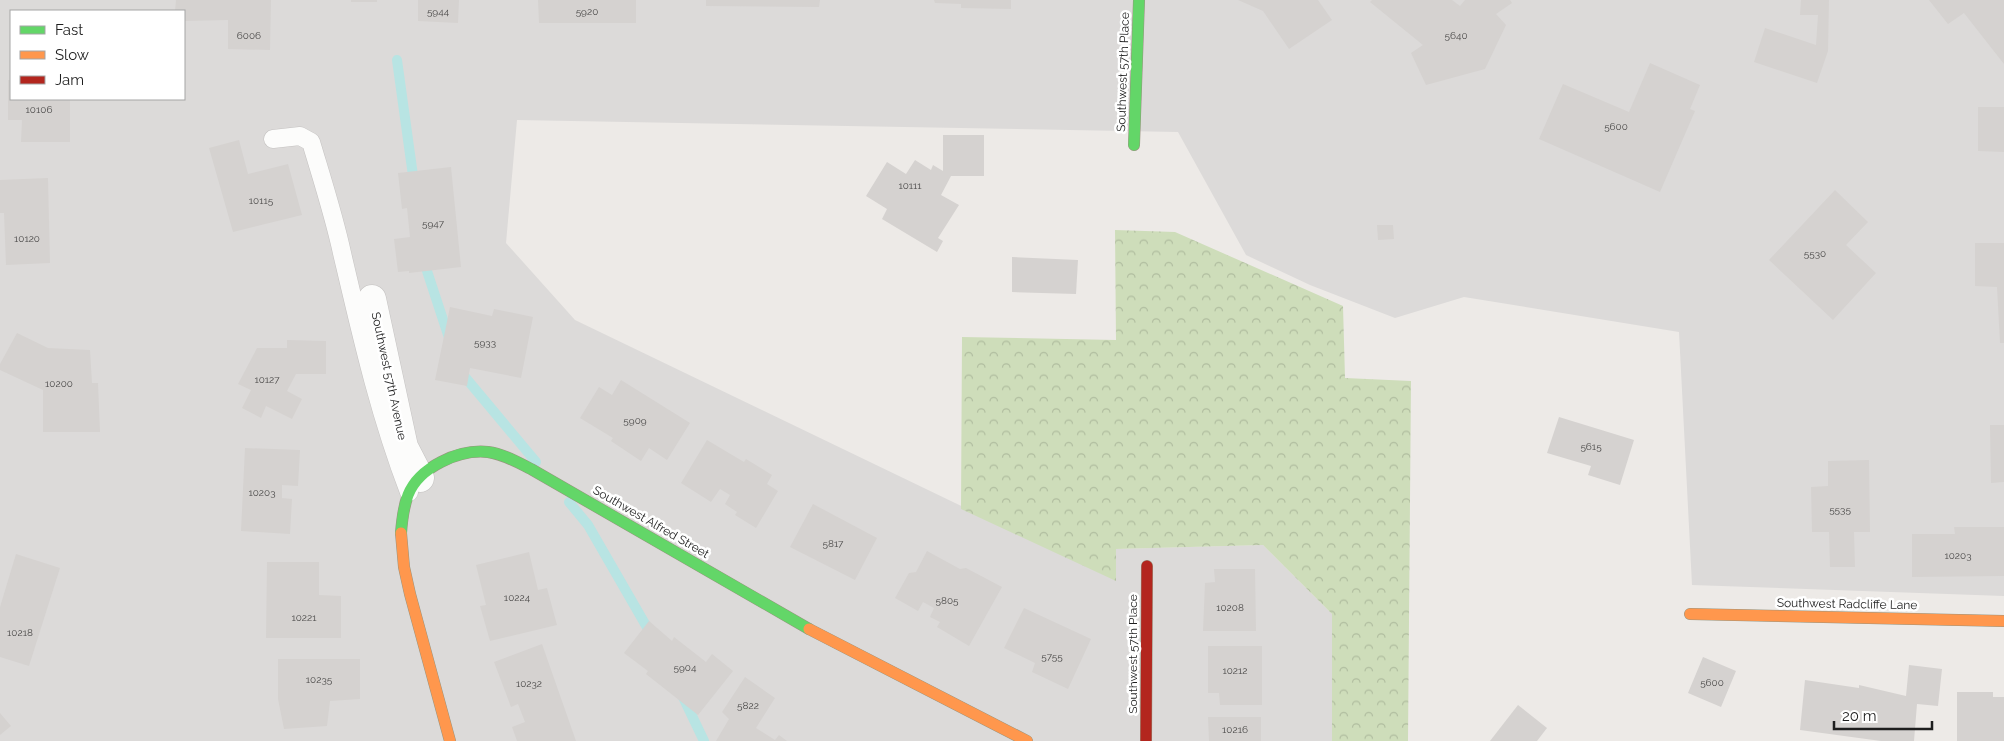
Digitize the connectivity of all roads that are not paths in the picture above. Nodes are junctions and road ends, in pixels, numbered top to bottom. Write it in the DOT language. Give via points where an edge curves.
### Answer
graph roads {
  1 [pos="1138,0"];
  2 [pos="273,139"];
  3 [pos="1134,145"];
  4 [pos="372,299"];
  5 [pos="414,485"];
  6 [pos="1147,566"];
  7 [pos="1690,614"];
  8 [pos="2004,621"];
  9 [pos="450,741"];
  10 [pos="1027,741"];
  11 [pos="1146,741"];
  1 -- 3 [label="street, Southwest 57th Place"];
  2 -- 5 [label="lane" via="300,136 312,142 385,424"];
  4 -- 5 [label="street, Southwest 57th Avenue"];
  5 -- 9 [label="street" via="403,510 400,530 402,557"];
  5 -- 10 [label="street, Southwest Alfred Street" via="436,464 461,453 479,450 502,454 784,616"];
  6 -- 11 [label="street, Southwest 57th Place"];
  7 -- 8 [label="street, Southwest Radcliffe Lane"];
}
